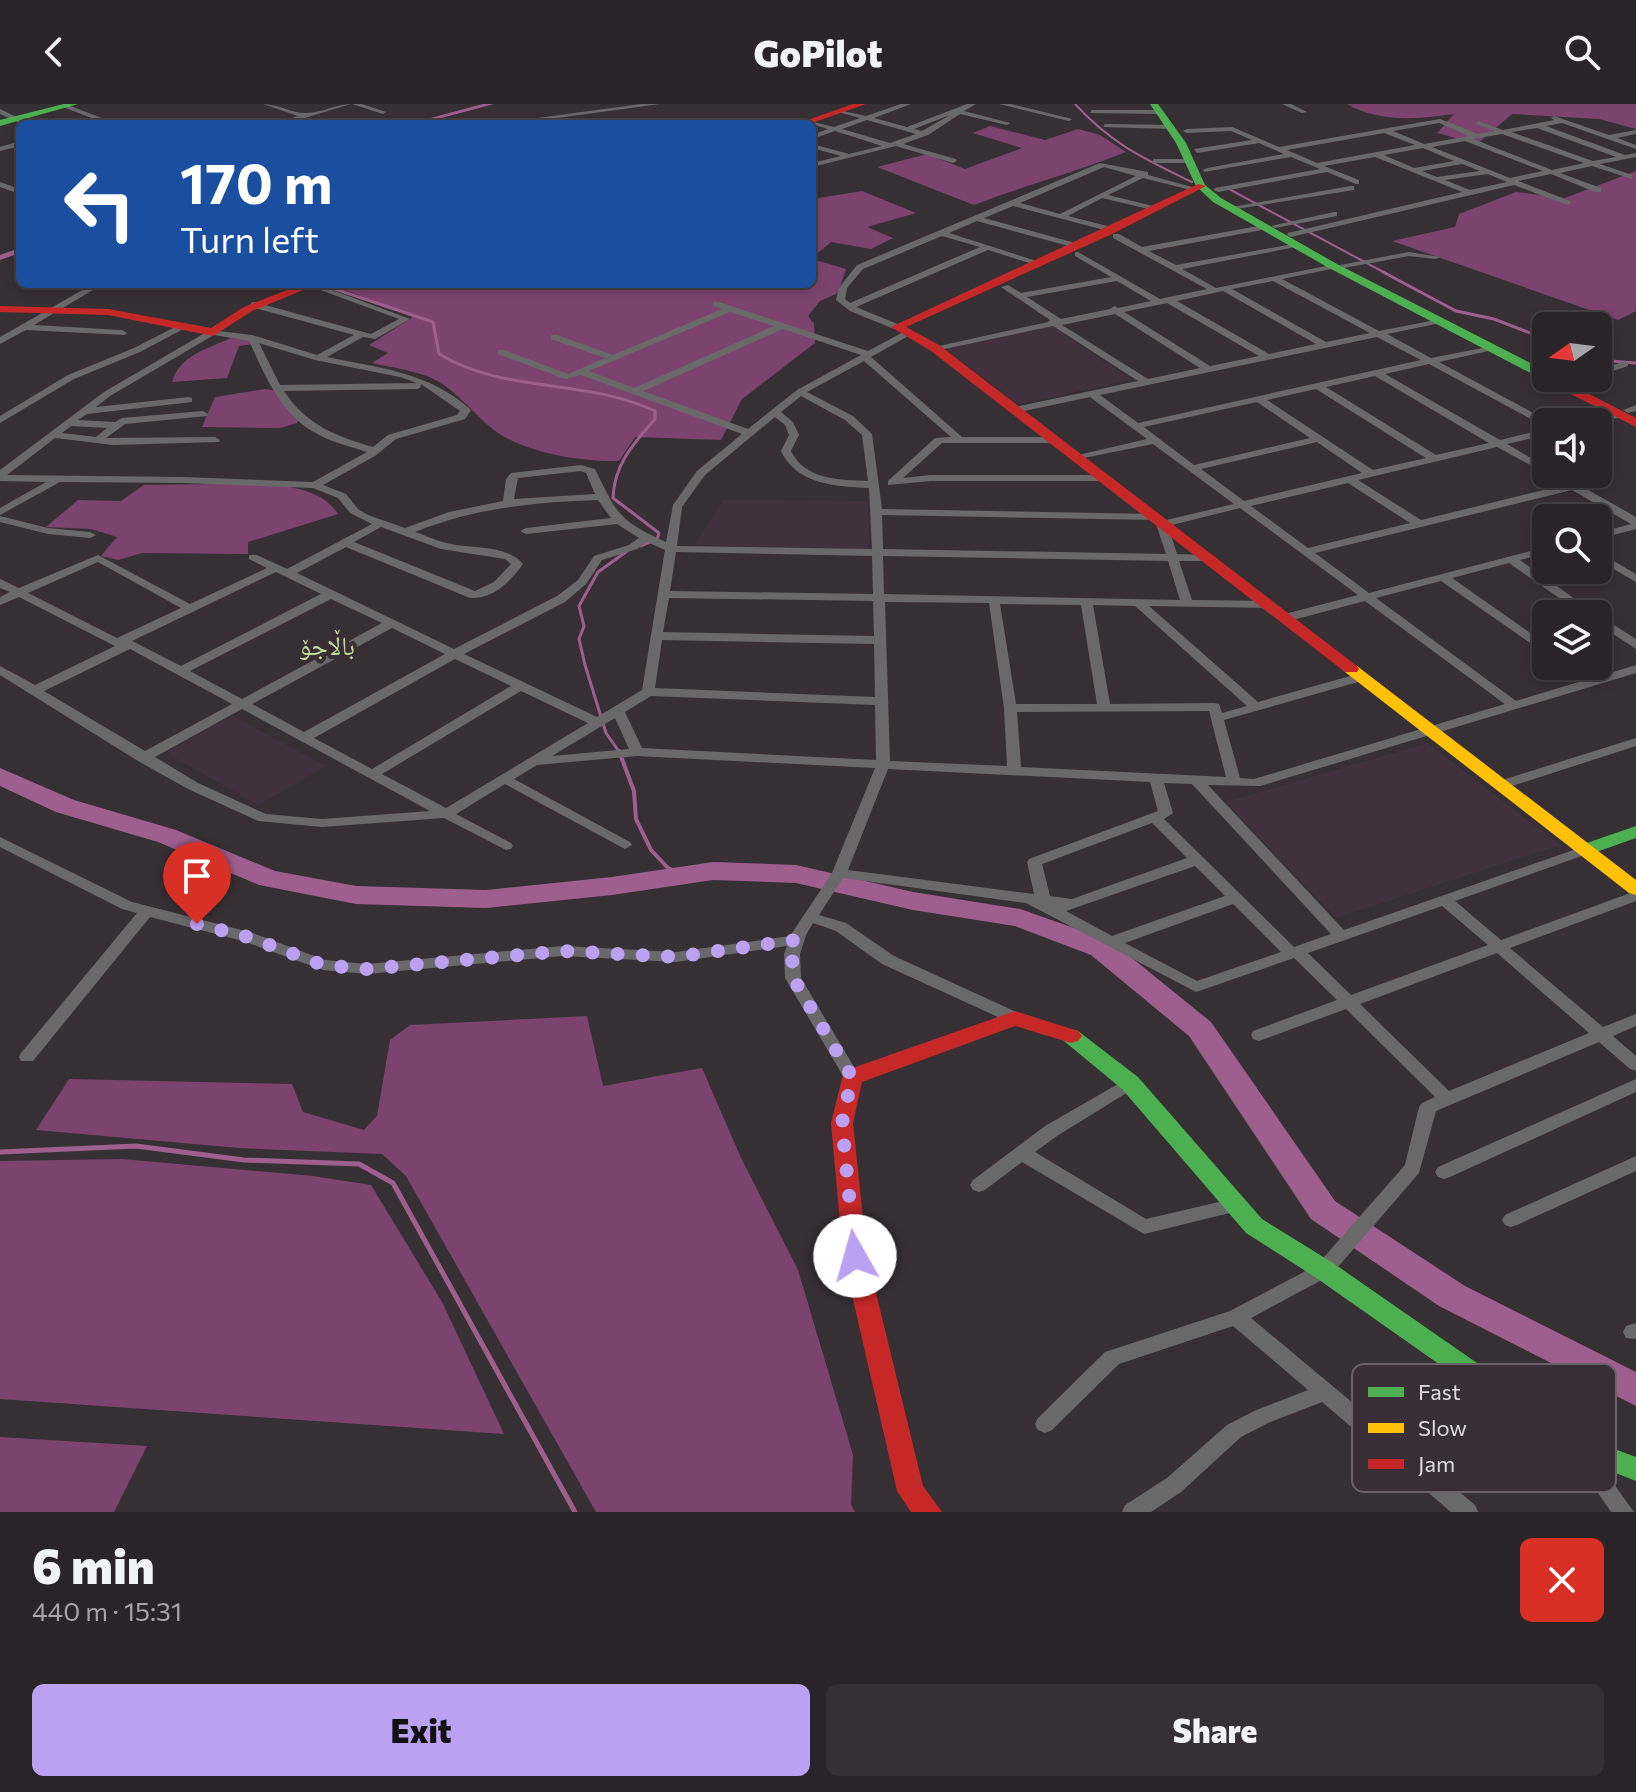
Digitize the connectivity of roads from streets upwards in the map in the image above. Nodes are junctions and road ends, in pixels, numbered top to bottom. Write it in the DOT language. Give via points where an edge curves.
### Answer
graph roads {
  1 [pos="266,104"];
  2 [pos="348,104"];
  3 [pos="355,104"];
  4 [pos="657,104"];
  5 [pos="908,104"];
  6 [pos="973,104"];
  7 [pos="1002,104"];
  8 [pos="1285,104"];
  9 [pos="63,105"];
  10 [pos="1161,107"];
  11 [pos="961,110"];
  12 [pos="864,111"];
  13 [pos="383,112"];
  14 [pos="1092,112"];
  15 [pos="1304,112"];
  16 [pos="306,116"];
  17 [pos="9,118"];
  18 [pos="1069,119"];
  19 [pos="102,120"];
  20 [pos="292,120"];
  21 [pos="528,120"];
  22 [pos="816,122"];
  23 [pos="1007,123"];
  24 [pos="1478,123"];
  25 [pos="1536,125"];
  26 [pos="1105,126"];
  27 [pos="816,128"];
  28 [pos="816,128"];
  29 [pos="833,129"];
  30 [pos="907,129"];
  31 [pos="1178,130"];
  32 [pos="1386,131"];
  33 [pos="1503,131"];
  34 [pos="1636,132"];
  35 [pos="927,134"];
  36 [pos="1476,136"];
  37 [pos="1608,137"];
  38 [pos="1464,138"];
  39 [pos="1259,141"];
  40 [pos="894,145"];
  41 [pos="1423,146"];
  42 [pos="816,147"];
  43 [pos="1636,147"];
  44 [pos="1278,149"];
  45 [pos="1375,154"];
  46 [pos="1291,155"];
  47 [pos="1636,155"];
  48 [pos="851,157"];
  49 [pos="1624,157"];
  50 [pos="953,161"];
  51 [pos="1156,161"];
  52 [pos="1462,161"];
  53 [pos="1636,161"];
  54 [pos="816,164"];
  55 [pos="1591,164"];
  56 [pos="1316,165"];
  57 [pos="1327,170"];
  58 [pos="1413,170"];
  59 [pos="1489,172"];
  60 [pos="1551,172"];
  61 [pos="1145,174"];
  62 [pos="1202,177"];
  63 [pos="1629,177"];
  64 [pos="1437,179"];
  65 [pos="1512,181"];
  66 [pos="0,184"];
  67 [pos="14,190"];
  68 [pos="1598,190"];
  69 [pos="1470,193"];
  70 [pos="1102,196"];
  71 [pos="1012,203"];
  72 [pos="1567,203"];
  73 [pos="1245,206"];
  74 [pos="1151,213"];
  75 [pos="1334,214"];
  76 [pos="1061,216"];
  77 [pos="977,218"];
  78 [pos="1290,231"];
  79 [pos="942,233"];
  80 [pos="1107,236"];
  81 [pos="988,247"];
  82 [pos="1077,250"];
  83 [pos="1141,250"];
  84 [pos="1436,257"];
  85 [pos="1344,265"];
  86 [pos="1175,268"];
  87 [pos="1030,270"];
  88 [pos="1120,278"];
  89 [pos="1274,278"];
  90 [pos="1380,287"];
  91 [pos="92,288"];
  92 [pos="301,288"];
  93 [pos="323,288"];
  94 [pos="1218,289"];
  95 [pos="1012,292"];
  96 [pos="1162,300"];
  97 [pos="716,304"];
  98 [pos="254,305"];
  99 [pos="849,307"];
  100 [pos="731,308"];
  101 [pos="0,309"];
  102 [pos="55,309"];
  103 [pos="1114,309"];
  104 [pos="1054,321"];
  105 [pos="1438,321"];
  106 [pos="184,326"];
  107 [pos="782,326"];
  108 [pos="24,327"];
  109 [pos="903,329"];
  110 [pos="213,332"];
  111 [pos="122,333"];
  112 [pos="1379,333"];
  113 [pos="362,334"];
  114 [pos="554,337"];
  115 [pos="252,338"];
  116 [pos="0,341"];
  117 [pos="1325,345"];
  118 [pos="935,348"];
  119 [pos="1490,348"];
  120 [pos="501,352"];
  121 [pos="867,355"];
  122 [pos="1268,357"];
  123 [pos="318,358"];
  124 [pos="613,358"];
  125 [pos="1431,361"];
  126 [pos="1532,361"];
  127 [pos="1625,364"];
  128 [pos="1612,368"];
  129 [pos="1208,369"];
  130 [pos="1532,369"];
  131 [pos="582,372"];
  132 [pos="1376,373"];
  133 [pos="1146,382"];
  134 [pos="417,386"];
  135 [pos="1317,386"];
  136 [pos="278,388"];
  137 [pos="635,391"];
  138 [pos="800,392"];
  139 [pos="1591,392"];
  140 [pos="1092,394"];
  141 [pos="1259,399"];
  142 [pos="189,400"];
  143 [pos="1015,410"];
  144 [pos="83,411"];
  145 [pos="775,412"];
  146 [pos="203,414"];
  147 [pos="1631,414"];
  148 [pos="1532,415"];
  149 [pos="0,420"];
  150 [pos="68,423"];
  151 [pos="117,425"];
  152 [pos="1137,426"];
  153 [pos="749,433"];
  154 [pos="53,435"];
  155 [pos="1532,435"];
  156 [pos="100,438"];
  157 [pos="958,438"];
  158 [pos="1319,439"];
  159 [pos="215,440"];
  160 [pos="1054,440"];
  161 [pos="1156,440"];
  162 [pos="1498,443"];
  163 [pos="375,451"];
  164 [pos="1078,458"];
  165 [pos="1435,459"];
  166 [pos="1532,463"];
  167 [pos="1193,468"];
  168 [pos="1371,474"];
  169 [pos="0,477"];
  170 [pos="60,478"];
  171 [pos="1103,478"];
  172 [pos="1349,479"];
  173 [pos="892,483"];
  174 [pos="315,485"];
  175 [pos="1565,488"];
  176 [pos="1576,488"];
  177 [pos="599,497"];
  178 [pos="875,498"];
  179 [pos="508,502"];
  180 [pos="1242,505"];
  181 [pos="0,512"];
  182 [pos="0,519"];
  183 [pos="619,520"];
  184 [pos="1158,520"];
  185 [pos="381,523"];
  186 [pos="1419,524"];
  187 [pos="1636,524"];
  188 [pos="526,531"];
  189 [pos="405,532"];
  190 [pos="1612,532"];
  191 [pos="90,535"];
  192 [pos="647,537"];
  193 [pos="344,542"];
  194 [pos="666,547"];
  195 [pos="1306,552"];
  196 [pos="1532,554"];
  197 [pos="877,555"];
  198 [pos="253,557"];
  199 [pos="1175,558"];
  200 [pos="1207,558"];
  201 [pos="1511,559"];
  202 [pos="1612,564"];
  203 [pos="282,571"];
  204 [pos="1443,577"];
  205 [pos="1636,579"];
  206 [pos="0,583"];
  207 [pos="20,593"];
  208 [pos="331,594"];
  209 [pos="665,594"];
  210 [pos="1366,597"];
  211 [pos="879,598"];
  212 [pos="994,600"];
  213 [pos="1570,600"];
  214 [pos="0,601"];
  215 [pos="1086,601"];
  216 [pos="1137,602"];
  217 [pos="1187,603"];
  218 [pos="1268,605"];
  219 [pos="191,609"];
  220 [pos="1285,618"];
  221 [pos="390,624"];
  222 [pos="1612,629"];
  223 [pos="657,636"];
  224 [pos="879,640"];
  225 [pos="1532,640"];
  226 [pos="122,645"];
  227 [pos="1636,645"];
  228 [pos="454,654"];
  229 [pos="1636,669"];
  230 [pos="0,670"];
  231 [pos="181,671"];
  232 [pos="1361,677"];
  233 [pos="1589,680"];
  234 [pos="1592,682"];
  235 [pos="520,686"];
  236 [pos="35,690"];
  237 [pos="648,692"];
  238 [pos="881,701"];
  239 [pos="243,704"];
  240 [pos="1514,705"];
  241 [pos="1256,707"];
  242 [pos="1010,708"];
  243 [pos="1104,708"];
  244 [pos="617,709"];
  245 [pos="1217,718"];
  246 [pos="595,721"];
  247 [pos="1430,730"];
  248 [pos="304,738"];
  249 [pos="1636,742"];
  250 [pos="637,752"];
  251 [pos="143,758"];
  252 [pos="537,761"];
  253 [pos="883,764"];
  254 [pos="1014,771"];
  255 [pos="371,775"];
  256 [pos="1156,778"];
  257 [pos="505,779"];
  258 [pos="1195,779"];
  259 [pos="1234,782"];
  260 [pos="1501,785"];
  261 [pos="446,814"];
  262 [pos="1154,817"];
  263 [pos="1636,832"];
  264 [pos="0,841"];
  265 [pos="625,845"];
  266 [pos="506,846"];
  267 [pos="1585,850"];
  268 [pos="1196,860"];
  269 [pos="839,873"];
  270 [pos="1636,889"];
  271 [pos="1636,896"];
  272 [pos="1234,898"];
  273 [pos="1444,899"];
  274 [pos="1042,904"];
  275 [pos="815,910"];
  276 [pos="147,911"];
  277 [pos="1341,936"];
  278 [pos="796,940"];
  279 [pos="1111,942"];
  280 [pos="1497,948"];
  281 [pos="1293,952"];
  282 [pos="1348,1003"];
  283 [pos="1015,1018"];
  284 [pos="1636,1020"];
  285 [pos="1259,1035"];
  286 [pos="1601,1035"];
  287 [pos="27,1057"];
  288 [pos="1636,1065"];
  289 [pos="852,1077"];
  290 [pos="1130,1083"];
  291 [pos="1636,1085"];
  292 [pos="1447,1099"];
  293 [pos="1022,1153"];
  294 [pos="1636,1163"];
  295 [pos="1444,1172"];
  296 [pos="979,1185"];
  297 [pos="1236,1205"];
  298 [pos="1511,1220"];
  299 [pos="1324,1270"];
  300 [pos="1236,1317"];
  301 [pos="1459,1364"];
  302 [pos="1325,1392"];
  303 [pos="1352,1415"];
  304 [pos="1045,1424"];
  305 [pos="1616,1461"];
  306 [pos="1636,1469"];
  307 [pos="1443,1492"];
  308 [pos="1609,1492"];
  309 [pos="928,1512"];
  310 [pos="1133,1512"];
  311 [pos="1467,1512"];
  312 [pos="1623,1512"];
  1 -- 16 [label="street"];
  2 -- 16 [label="street"];
  3 -- 13 [label="street"];
  4 -- 21 [label="street"];
  5 -- 12 [label="street"];
  6 -- 11 [label="street"];
  7 -- 18 [label="street"];
  8 -- 15 [label="street"];
  9 -- 17 [label="street"];
  9 -- 19 [label="street"];
  10 -- 14 [label="street"];
  10 -- 31 [label="street"];
  11 -- 23 [label="street"];
  11 -- 30 [label="street"];
  11 -- 35 [label="street"];
  12 -- 22 [label="street" via="840,111"];
  12 -- 29 [label="street"];
  12 -- 30 [label="street"];
  16 -- 20 [label="street"];
  24 -- 33 [label="street"];
  25 -- 33 [label="street"];
  25 -- 37 [label="street" via="1558,119"];
  25 -- 49 [label="street"];
  26 -- 31 [label="street"];
  27 -- 29 [label="street"];
  28 -- 29 [label="street"];
  29 -- 40 [label="street"];
  30 -- 35 [label="street"];
  31 -- 39 [label="street" via="1232,129"];
  31 -- 62 [label="street"];
  32 -- 36 [label="street" via="1440,121"];
  32 -- 41 [label="street"];
  32 -- 44 [label="street"];
  33 -- 36 [label="street"];
  33 -- 55 [label="street"];
  34 -- 37 [label="street"];
  35 -- 40 [label="street"];
  36 -- 38 [label="street"];
  37 -- 43 [label="street"];
  38 -- 41 [label="street"];
  38 -- 60 [label="street"];
  39 -- 44 [label="street"];
  39 -- 62 [label="street"];
  40 -- 48 [label="street"];
  40 -- 50 [label="street"];
  41 -- 45 [label="street"];
  41 -- 52 [label="street"];
  42 -- 48 [label="street"];
  44 -- 46 [label="street"];
  45 -- 56 [label="street"];
  45 -- 58 [label="street"];
  46 -- 56 [label="street"];
  46 -- 62 [label="street"];
  47 -- 49 [label="street"];
  48 -- 54 [label="street"];
  49 -- 53 [label="street"];
  49 -- 55 [label="street"];
  51 -- 62 [label="street"];
  52 -- 58 [label="street"];
  52 -- 59 [label="street"];
  55 -- 60 [label="street"];
  55 -- 63 [label="street"];
  56 -- 57 [label="street"];
  57 -- 62 [label="street"];
  57 -- 73 [label="street" via="1353,185"];
  58 -- 64 [label="street"];
  59 -- 64 [label="street"];
  59 -- 65 [label="street"];
  60 -- 65 [label="street"];
  60 -- 68 [label="street"];
  61 -- 62 [label="street"];
  61 -- 70 [label="street"];
  61 -- 71 [label="street" via="1103,165"];
  62 -- 73 [label="street"];
  62 -- 74 [label="street"];
  64 -- 69 [label="street"];
  65 -- 69 [label="street"];
  65 -- 72 [label="street"];
  66 -- 67 [label="street"];
  69 -- 78 [label="street"];
  70 -- 74 [label="street"];
  70 -- 76 [label="street"];
  71 -- 76 [label="street"];
  71 -- 77 [label="street"];
  73 -- 78 [label="street"];
  74 -- 80 [label="street"];
  75 -- 78 [label="street"];
  76 -- 80 [label="street"];
  77 -- 79 [label="street"];
  77 -- 82 [label="street"];
  78 -- 83 [label="street"];
  78 -- 85 [label="street"];
  78 -- 86 [label="street"];
  79 -- 81 [label="street"];
  79 -- 99 [label="street" via="856,270 840,294"];
  80 -- 82 [label="street"];
  80 -- 83 [label="street"];
  81 -- 87 [label="street"];
  81 -- 99 [label="street"];
  82 -- 87 [label="street"];
  82 -- 88 [label="street"];
  83 -- 86 [label="street"];
  84 -- 85 [label="street" via="1409,254"];
  85 -- 89 [label="street"];
  85 -- 90 [label="street"];
  86 -- 94 [label="street"];
  87 -- 95 [label="street"];
  87 -- 109 [label="street"];
  88 -- 95 [label="street"];
  88 -- 96 [label="street"];
  89 -- 94 [label="street"];
  89 -- 112 [label="street"];
  90 -- 105 [label="street"];
  90 -- 126 [label="street"];
  91 -- 102 [label="street"];
  92 -- 98 [label="street"];
  93 -- 113 [label="street" via="406,319 372,337"];
  94 -- 96 [label="street"];
  94 -- 117 [label="street"];
  95 -- 104 [label="street"];
  95 -- 109 [label="street"];
  96 -- 103 [label="street"];
  96 -- 122 [label="street"];
  97 -- 100 [label="street"];
  98 -- 110 [label="street"];
  98 -- 113 [label="street"];
  99 -- 109 [label="street"];
  100 -- 107 [label="street"];
  100 -- 124 [label="street"];
  101 -- 102 [label="street"];
  102 -- 106 [label="street"];
  102 -- 108 [label="street"];
  103 -- 104 [label="street"];
  103 -- 129 [label="street"];
  104 -- 118 [label="street"];
  104 -- 133 [label="street"];
  105 -- 112 [label="street"];
  105 -- 119 [label="street"];
  106 -- 110 [label="street"];
  106 -- 149 [label="street" via="71,377"];
  107 -- 121 [label="street"];
  107 -- 137 [label="street"];
  108 -- 111 [label="street"];
  108 -- 116 [label="street"];
  109 -- 118 [label="street"];
  109 -- 121 [label="street"];
  110 -- 115 [label="street"];
  110 -- 144 [label="street"];
  112 -- 117 [label="street"];
  112 -- 125 [label="street"];
  113 -- 123 [label="street"];
  114 -- 124 [label="street"];
  115 -- 123 [label="street"];
  115 -- 136 [label="street"];
  117 -- 122 [label="street"];
  118 -- 143 [label="street"];
  119 -- 125 [label="street"];
  119 -- 130 [label="street"];
  120 -- 131 [label="street" via="568,377"];
  121 -- 138 [label="street"];
  121 -- 157 [label="street"];
  122 -- 129 [label="street"];
  123 -- 163 [label="street" via="415,379 466,410 461,417 392,437"];
  124 -- 131 [label="street"];
  125 -- 132 [label="street"];
  125 -- 148 [label="street"];
  127 -- 128 [label="street"];
  129 -- 133 [label="street"];
  131 -- 137 [label="street"];
  132 -- 135 [label="street"];
  132 -- 162 [label="street"];
  133 -- 140 [label="street"];
  134 -- 136 [label="street"];
  135 -- 141 [label="street"];
  135 -- 165 [label="street"];
  136 -- 163 [label="street" via="310,426"];
  137 -- 153 [label="street"];
  138 -- 145 [label="street"];
  138 -- 178 [label="street" via="867,434"];
  139 -- 147 [label="street"];
  140 -- 143 [label="street"];
  140 -- 152 [label="street"];
  141 -- 152 [label="street"];
  141 -- 158 [label="street"];
  142 -- 144 [label="street"];
  143 -- 160 [label="street"];
  144 -- 150 [label="street"];
  145 -- 153 [label="street"];
  145 -- 178 [label="street" via="794,435 786,451 798,469"];
  146 -- 151 [label="street"];
  150 -- 151 [label="street"];
  150 -- 154 [label="street"];
  151 -- 156 [label="street"];
  152 -- 161 [label="street"];
  153 -- 194 [label="street" via="701,473 681,498"];
  154 -- 156 [label="street"];
  154 -- 169 [label="street"];
  155 -- 162 [label="street"];
  156 -- 159 [label="street"];
  157 -- 160 [label="street"];
  157 -- 173 [label="street" via="930,444"];
  158 -- 167 [label="street"];
  158 -- 168 [label="street"];
  160 -- 164 [label="street"];
  161 -- 164 [label="street"];
  161 -- 167 [label="street"];
  162 -- 165 [label="street"];
  162 -- 166 [label="street"];
  163 -- 174 [label="street"];
  164 -- 171 [label="street"];
  165 -- 168 [label="street"];
  167 -- 180 [label="street"];
  168 -- 172 [label="street"];
  169 -- 170 [label="street"];
  170 -- 174 [label="street"];
  170 -- 181 [label="street"];
  171 -- 173 [label="street" via="931,478"];
  171 -- 184 [label="street"];
  172 -- 180 [label="street"];
  172 -- 186 [label="street"];
  173 -- 178 [label="street"];
  174 -- 185 [label="street"];
  175 -- 186 [label="street"];
  176 -- 187 [label="street"];
  177 -- 179 [label="street"];
  177 -- 179 [label="street" via="591,471 581,468 515,475"];
  177 -- 183 [label="street"];
  178 -- 184 [label="street"];
  178 -- 197 [label="street"];
  179 -- 189 [label="street" via="458,511"];
  180 -- 184 [label="street"];
  180 -- 195 [label="street"];
  182 -- 191 [label="street"];
  183 -- 188 [label="street"];
  183 -- 192 [label="street"];
  184 -- 199 [label="street"];
  184 -- 200 [label="street"];
  185 -- 189 [label="street"];
  185 -- 193 [label="street"];
  186 -- 195 [label="street"];
  187 -- 190 [label="street"];
  189 -- 193 [label="street" via="453,550 509,556 517,564 502,581 474,595"];
  192 -- 194 [label="street"];
  192 -- 228 [label="street" via="636,546 601,556 561,599"];
  193 -- 203 [label="street"];
  194 -- 197 [label="street"];
  194 -- 209 [label="street"];
  195 -- 210 [label="street"];
  196 -- 201 [label="street"];
  197 -- 199 [label="street"];
  197 -- 211 [label="street"];
  198 -- 203 [label="street"];
  199 -- 200 [label="street"];
  199 -- 217 [label="street"];
  200 -- 218 [label="street"];
  201 -- 204 [label="street"];
  201 -- 213 [label="street"];
  202 -- 205 [label="street"];
  203 -- 208 [label="street"];
  203 -- 219 [label="street"];
  204 -- 210 [label="street"];
  204 -- 225 [label="street"];
  206 -- 207 [label="street"];
  207 -- 214 [label="street"];
  207 -- 219 [label="street" via="98,558"];
  207 -- 226 [label="street"];
  208 -- 221 [label="street"];
  208 -- 231 [label="street"];
  209 -- 211 [label="street"];
  209 -- 223 [label="street"];
  210 -- 220 [label="street"];
  210 -- 240 [label="street"];
  211 -- 212 [label="street"];
  211 -- 224 [label="street"];
  212 -- 215 [label="street"];
  212 -- 242 [label="street"];
  215 -- 216 [label="street"];
  215 -- 243 [label="street"];
  216 -- 217 [label="street"];
  216 -- 241 [label="street"];
  217 -- 218 [label="street"];
  218 -- 220 [label="street"];
  219 -- 226 [label="street"];
  220 -- 232 [label="street"];
  221 -- 228 [label="street"];
  221 -- 239 [label="street"];
  222 -- 227 [label="street"];
  223 -- 224 [label="street"];
  223 -- 237 [label="street"];
  224 -- 238 [label="street"];
  226 -- 231 [label="street"];
  226 -- 236 [label="street"];
  228 -- 235 [label="street"];
  228 -- 248 [label="street"];
  229 -- 234 [label="street"];
  230 -- 236 [label="street"];
  231 -- 239 [label="street"];
  232 -- 241 [label="street"];
  232 -- 247 [label="street"];
  233 -- 234 [label="street"];
  234 -- 240 [label="street"];
  235 -- 246 [label="street"];
  235 -- 255 [label="street"];
  236 -- 251 [label="street"];
  237 -- 238 [label="street"];
  237 -- 244 [label="street"];
  238 -- 253 [label="street"];
  239 -- 248 [label="street"];
  239 -- 251 [label="street"];
  240 -- 247 [label="street"];
  241 -- 245 [label="street"];
  242 -- 243 [label="street"];
  242 -- 254 [label="street"];
  243 -- 245 [label="street" via="1214,707"];
  244 -- 246 [label="street"];
  244 -- 250 [label="street"];
  245 -- 259 [label="street"];
  246 -- 252 [label="street"];
  247 -- 259 [label="street" via="1255,783"];
  247 -- 260 [label="street"];
  248 -- 255 [label="street"];
  249 -- 260 [label="street"];
  250 -- 252 [label="street"];
  250 -- 253 [label="street"];
  251 -- 261 [label="street" via="263,818 322,823"];
  252 -- 257 [label="street"];
  253 -- 254 [label="street"];
  253 -- 269 [label="street"];
  254 -- 256 [label="street"];
  255 -- 261 [label="street"];
  256 -- 258 [label="street"];
  256 -- 262 [label="street" via="1166,813"];
  257 -- 261 [label="street"];
  257 -- 265 [label="street"];
  258 -- 259 [label="street"];
  258 -- 277 [label="street"];
  260 -- 267 [label="street"];
  261 -- 266 [label="street"];
  262 -- 268 [label="street"];
  262 -- 274 [label="street" via="1034,862"];
  263 -- 267 [label="street"];
  264 -- 276 [label="street" via="127,906"];
  267 -- 270 [label="street"];
  267 -- 273 [label="street"];
  268 -- 272 [label="street"];
  268 -- 274 [label="street" via="1073,904"];
  269 -- 274 [label="street"];
  269 -- 275 [label="street"];
  271 -- 280 [label="street"];
  272 -- 279 [label="street"];
  272 -- 281 [label="street"];
  273 -- 277 [label="street"];
  273 -- 280 [label="street"];
  274 -- 279 [label="street"];
  275 -- 278 [label="street"];
  275 -- 283 [label="street" via="888,960"];
  276 -- 278 [label="street" via="248,937 323,965 367,969 563,951 676,957"];
  276 -- 287 [label="street"];
  277 -- 281 [label="street"];
  278 -- 289 [label="street" via="793,978"];
  279 -- 281 [label="street" via="1196,987"];
  280 -- 282 [label="street"];
  280 -- 286 [label="street"];
  281 -- 282 [label="street"];
  282 -- 285 [label="street"];
  282 -- 292 [label="street"];
  283 -- 289 [label="street"];
  283 -- 290 [label="street" via="1075,1037"];
  284 -- 286 [label="street"];
  286 -- 288 [label="street"];
  286 -- 292 [label="street"];
  289 -- 309 [label="street" via="842,1123 855,1256 911,1491"];
  290 -- 293 [label="street"];
  290 -- 297 [label="street"];
  291 -- 295 [label="street"];
  292 -- 299 [label="street" via="1428,1107 1413,1168"];
  293 -- 296 [label="street"];
  293 -- 297 [label="street" via="1144,1227"];
  294 -- 298 [label="street"];
  297 -- 299 [label="street" via="1254,1226"];
  299 -- 300 [label="street"];
  299 -- 301 [label="street"];
  300 -- 302 [label="street"];
  300 -- 304 [label="street" via="1112,1358"];
  302 -- 303 [label="street"];
  302 -- 310 [label="street" via="1234,1431 1174,1485"];
  305 -- 306 [label="street"];
  307 -- 311 [label="street"];
  308 -- 312 [label="street"];
}
